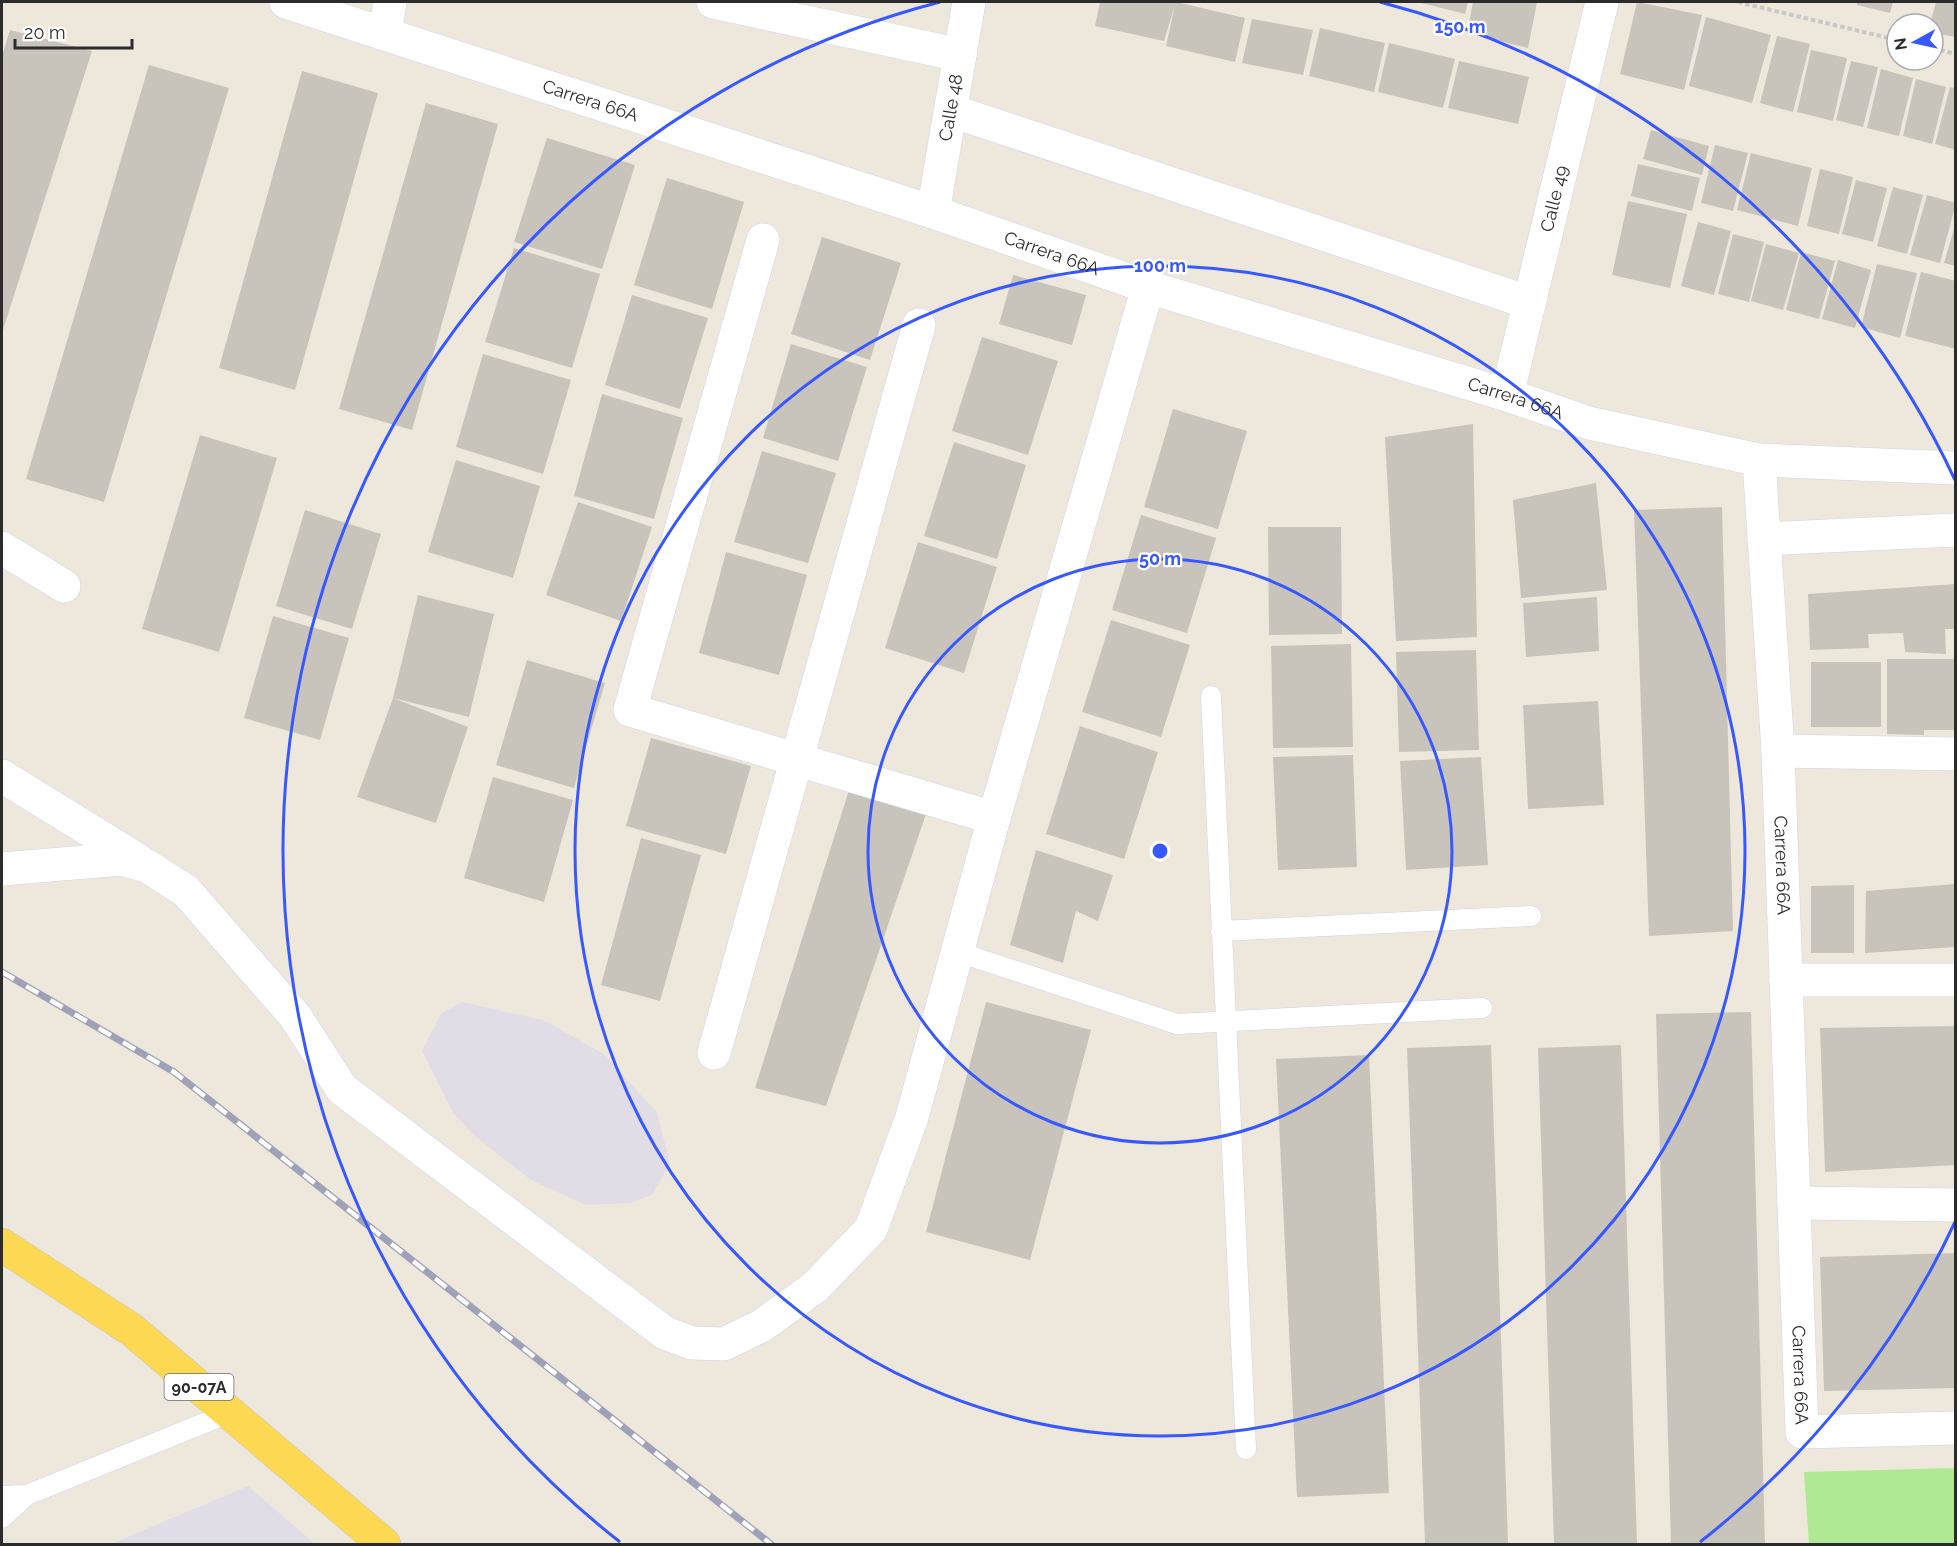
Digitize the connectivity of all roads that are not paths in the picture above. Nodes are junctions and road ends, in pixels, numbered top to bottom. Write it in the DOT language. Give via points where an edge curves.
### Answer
graph roads {
  1 [pos="286,2"];
  2 [pos="390,2"];
  3 [pos="713,2"];
  4 [pos="969,2"];
  5 [pos="1602,2"];
  6 [pos="385,34"];
  7 [pos="960,55"];
  8 [pos="952,111"];
  9 [pos="933,212"];
  10 [pos="763,240"];
  11 [pos="1148,287"];
  12 [pos="1528,302"];
  13 [pos="919,325"];
  14 [pos="1507,396"];
  15 [pos="1759,460"];
  16 [pos="1956,468"];
  17 [pos="1956,530"];
  18 [pos="1764,539"];
  19 [pos="2,548"];
  20 [pos="64,586"];
  21 [pos="1210,696"];
  22 [pos="1778,752"];
  23 [pos="1956,754"];
  24 [pos="797,758"];
  25 [pos="2,776"];
  26 [pos="994,818"];
  27 [pos="147,866"];
  28 [pos="2,869"];
  29 [pos="1531,916"];
  30 [pos="1221,931"];
  31 [pos="958,952"];
  32 [pos="1786,980"];
  33 [pos="1956,980"];
  34 [pos="1482,1008"];
  35 [pos="1226,1021"];
  36 [pos="714,1053"];
  37 [pos="1794,1203"];
  38 [pos="1956,1205"];
  39 [pos="2,1245"];
  40 [pos="229,1413"];
  41 [pos="1956,1428"];
  42 [pos="1246,1449"];
  43 [pos="27,1495"];
  44 [pos="2,1496"];
  45 [pos="2,1518"];
  46 [pos="384,1545"];
  1 -- 6 [label="street, Carrera 66A"];
  2 -- 6 [label="street"];
  3 -- 7 [label="street"];
  4 -- 7 [label="street, Calle 48"];
  5 -- 12 [label="street, Calle 49"];
  6 -- 9 [label="street, Carrera 66A"];
  7 -- 8 [label="street, Calle 48"];
  8 -- 9 [label="street, Calle 48"];
  8 -- 12 [label="street"];
  9 -- 11 [label="street, Carrera 66A"];
  10 -- 24 [label="street" via="630,710"];
  11 -- 14 [label="street, Carrera 66A"];
  11 -- 26 [label="street"];
  12 -- 14 [label="street, Calle 49"];
  13 -- 24 [label="street"];
  14 -- 15 [label="street, Carrera 66A" via="1589,423"];
  15 -- 16 [label="street, Carrera 66A"];
  15 -- 18 [label="street, Carrera 66A"];
  17 -- 18 [label="street"];
  18 -- 22 [label="street, Carrera 66A"];
  19 -- 20 [label="street"];
  21 -- 30 [label="lane"];
  22 -- 23 [label="street"];
  22 -- 32 [label="street, Carrera 66A"];
  24 -- 26 [label="street"];
  24 -- 36 [label="street"];
  25 -- 27 [label="street"];
  26 -- 31 [label="street"];
  27 -- 28 [label="street" via="122,858"];
  27 -- 31 [label="street" via="186,891 264,980 295,1016 342,1089 665,1334 692,1343 724,1344 763,1326 815,1287 871,1229 912,1117"];
  29 -- 30 [label="lane"];
  30 -- 35 [label="lane"];
  31 -- 35 [label="lane" via="1177,1024"];
  32 -- 33 [label="street"];
  32 -- 37 [label="street, Carrera 66A"];
  34 -- 35 [label="lane"];
  35 -- 42 [label="lane"];
  37 -- 38 [label="street"];
  37 -- 41 [label="street, Carrera 66A" via="1802,1432"];
  39 -- 40 [label="main road, 90-07A" via="132,1330"];
  40 -- 43 [label="lane"];
  40 -- 46 [label="main road, 90-07A"];
  43 -- 44 [label="lane"];
  43 -- 45 [label="lane"];
}
